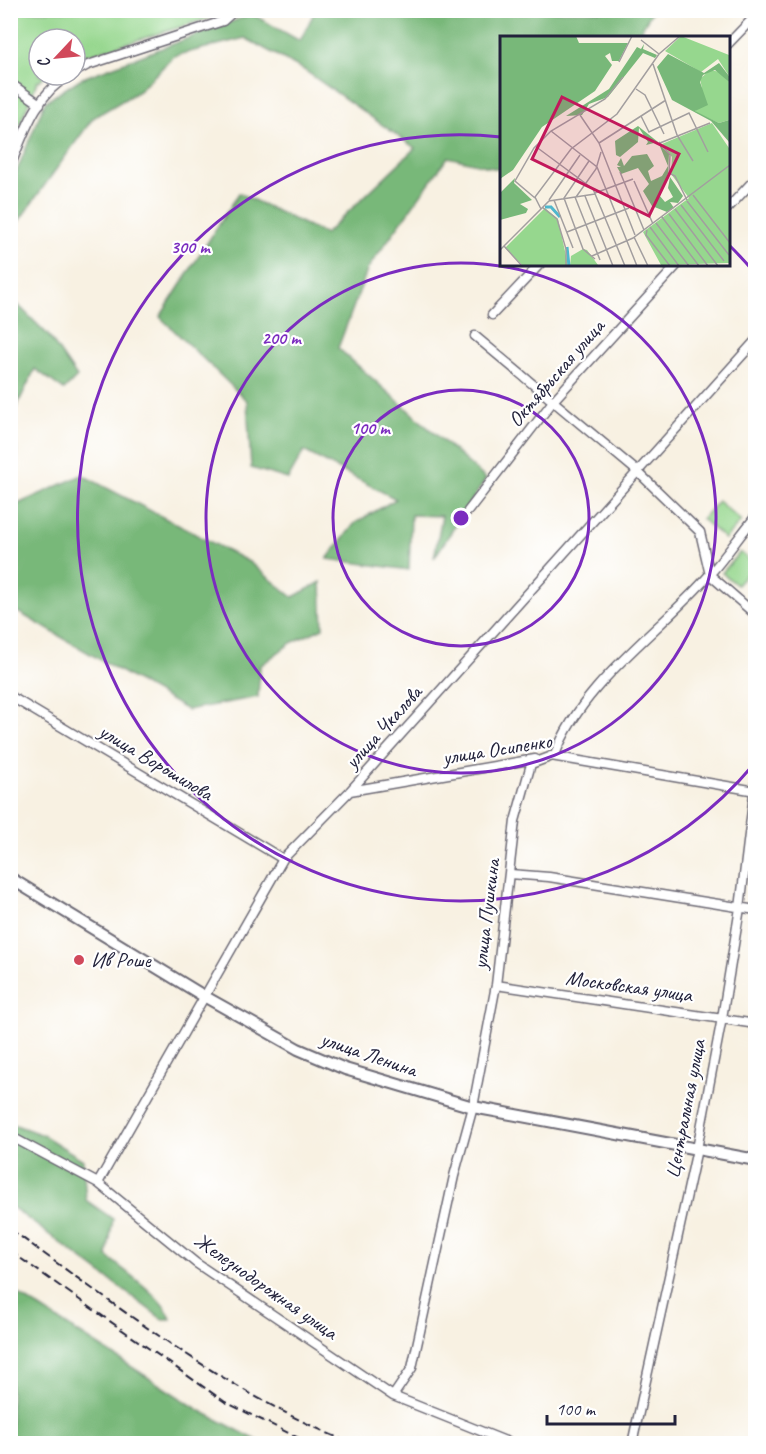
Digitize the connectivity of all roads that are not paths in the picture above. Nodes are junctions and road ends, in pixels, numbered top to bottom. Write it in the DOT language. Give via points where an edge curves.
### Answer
graph roads {
  1 [pos="235,10"];
  2 [pos="756,15"];
  3 [pos="730,43"];
  4 [pos="87,66"];
  5 [pos="10,83"];
  6 [pos="50,87"];
  7 [pos="40,104"];
  8 [pos="10,167"];
  9 [pos="756,178"];
  10 [pos="730,207"];
  11 [pos="538,266"];
  12 [pos="676,266"];
  13 [pos="492,315"];
  14 [pos="475,336"];
  15 [pos="756,340"];
  16 [pos="554,400"];
  17 [pos="638,472"];
  18 [pos="468,511"];
  19 [pos="756,516"];
  20 [pos="710,574"];
  21 [pos="756,615"];
  22 [pos="10,696"];
  23 [pos="555,755"];
  24 [pos="756,777"];
  25 [pos="754,790"];
  26 [pos="350,791"];
  27 [pos="283,859"];
  28 [pos="510,874"];
  29 [pos="10,878"];
  30 [pos="740,908"];
  31 [pos="756,910"];
  32 [pos="496,985"];
  33 [pos="202,995"];
  34 [pos="722,1018"];
  35 [pos="756,1024"];
  36 [pos="473,1107"];
  37 [pos="10,1136"];
  38 [pos="697,1149"];
  39 [pos="756,1160"];
  40 [pos="98,1183"];
  41 [pos="393,1396"];
  42 [pos="513,1443"];
  43 [pos="632,1443"];
  1 -- 4 [label="street" via="223,21"];
  2 -- 3 [label="street"];
  5 -- 7 [label="street"];
  6 -- 7 [label="street"];
  7 -- 8 [label="street"];
  9 -- 10 [label="street"];
  11 -- 13 [label="street"];
  12 -- 16 [label="street, Октябрьская улица"];
  14 -- 16 [label="street"];
  15 -- 17 [label="street, улица Чкалова"];
  16 -- 17 [label="street"];
  16 -- 18 [label="street, Октябрьская улица"];
  17 -- 20 [label="street" via="700,532"];
  17 -- 26 [label="street, улица Чкалова"];
  19 -- 20 [label="street"];
  20 -- 21 [label="street"];
  20 -- 23 [label="street" via="582,704 564,730"];
  22 -- 27 [label="street, улица Ворошилова"];
  23 -- 25 [label="street, улица Осипенко"];
  23 -- 26 [label="street, улица Осипенко"];
  23 -- 28 [label="street, улица Пушкина" via="531,764 515,821"];
  24 -- 25 [label="street, Центральная улица"];
  25 -- 30 [label="street, Центральная улица"];
  26 -- 27 [label="street, улица Чкалова"];
  27 -- 33 [label="street, улица Чкалова"];
  28 -- 30 [label="street"];
  28 -- 32 [label="street, улица Пушкина"];
  29 -- 33 [label="street, улица Ленина"];
  30 -- 31 [label="street"];
  30 -- 34 [label="street, Центральная улица"];
  32 -- 34 [label="street, Московская улица"];
  32 -- 36 [label="street, улица Пушкина"];
  33 -- 36 [label="street, улица Ленина" via="318,1059 368,1078"];
  33 -- 40 [label="street, улица Чкалова"];
  34 -- 35 [label="street, Московская улица"];
  34 -- 38 [label="street, Центральная улица"];
  36 -- 38 [label="street, улица Ленина"];
  36 -- 41 [label="street, улица Пушкина" via="412,1368"];
  37 -- 40 [label="street, Железнодорожная улица"];
  38 -- 39 [label="street, улица Ленина"];
  38 -- 43 [label="street, Центральная улица"];
  40 -- 41 [label="street, Железнодорожная улица" via="196,1263"];
  41 -- 42 [label="street, Железнодорожная улица"];
}
